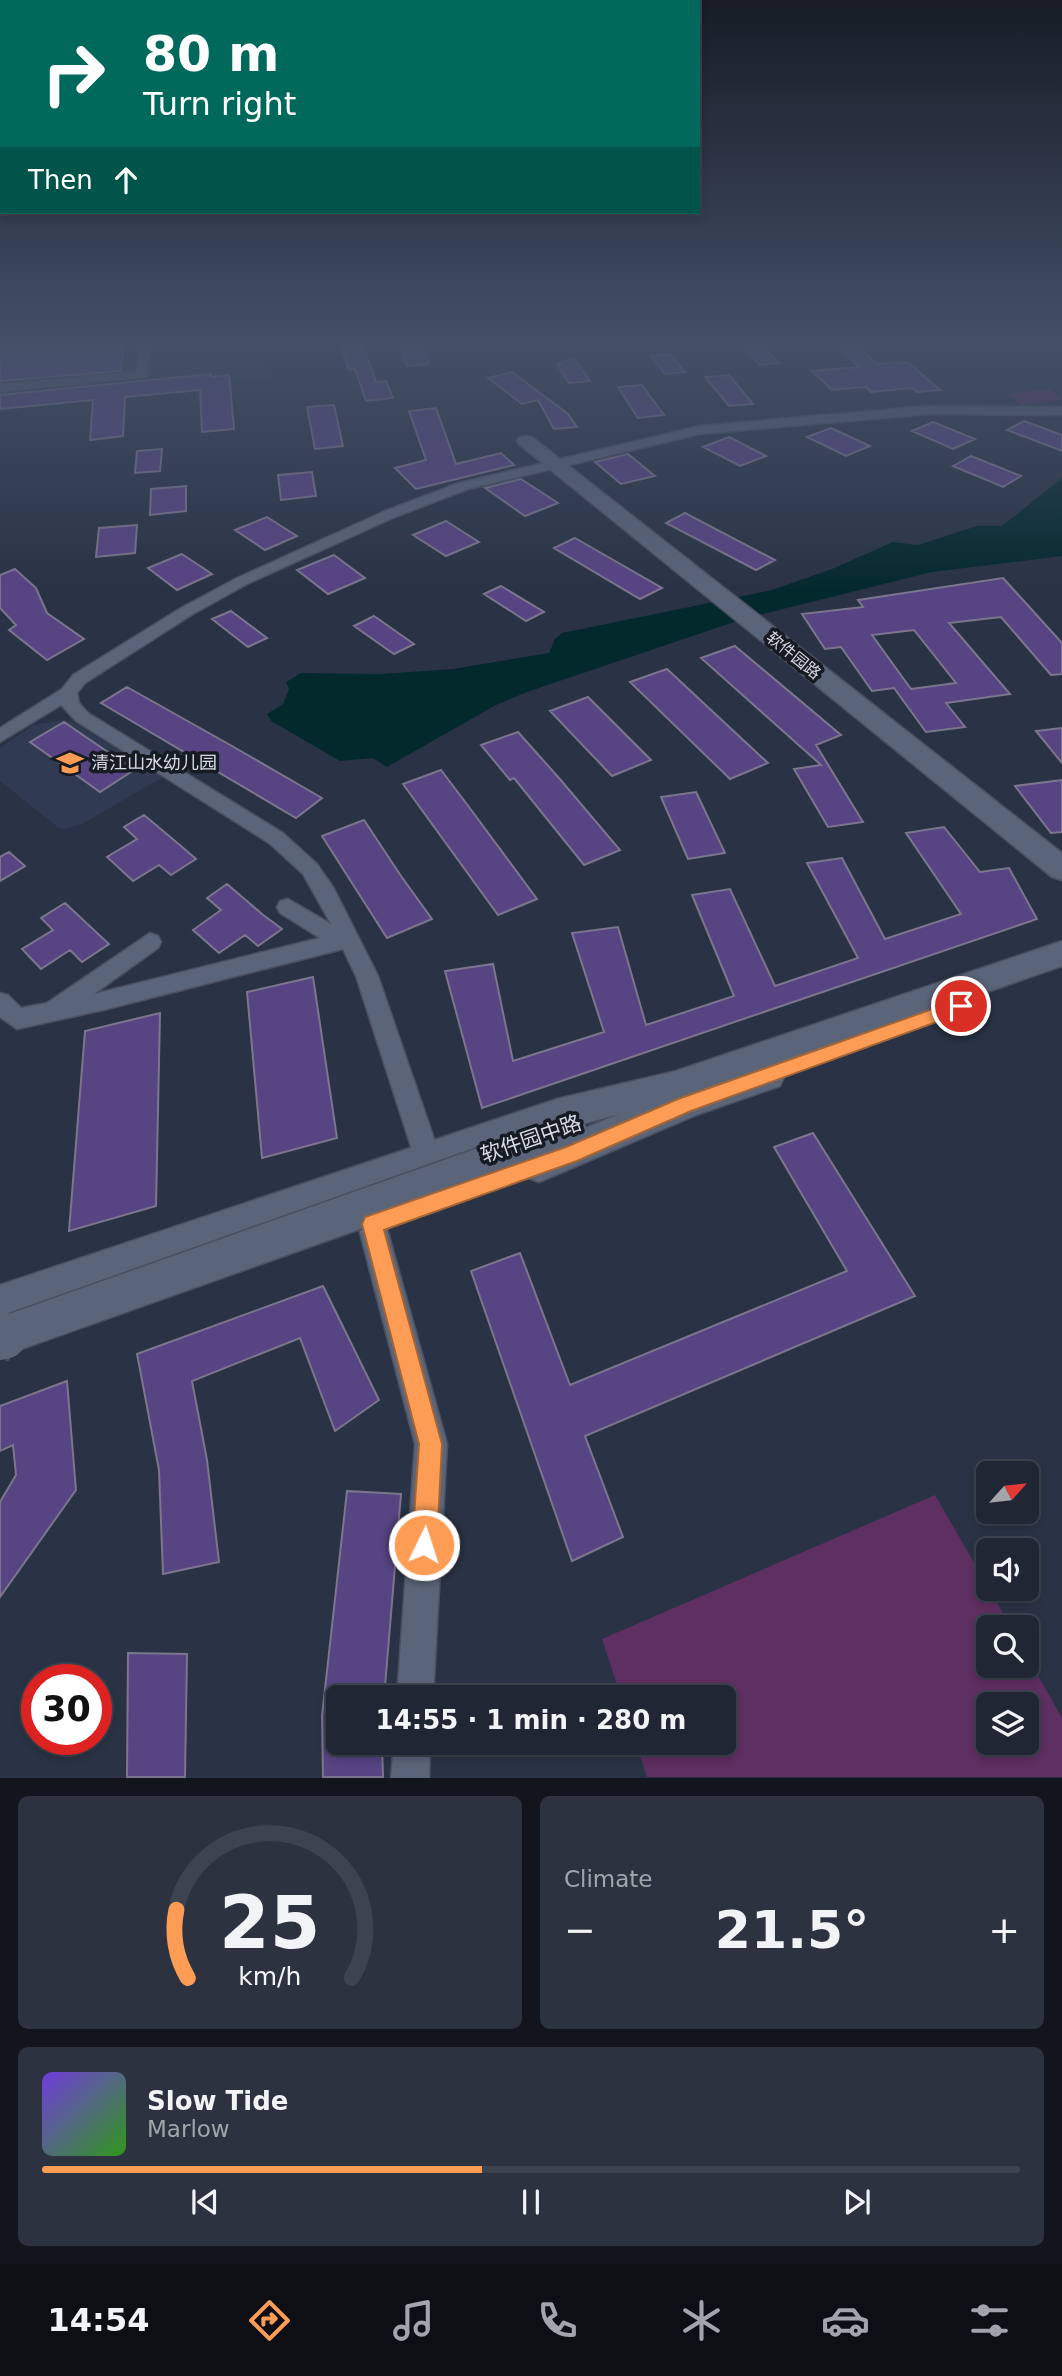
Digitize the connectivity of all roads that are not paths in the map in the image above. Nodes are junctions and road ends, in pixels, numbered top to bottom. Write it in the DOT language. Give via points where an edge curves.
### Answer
graph roads {
  1 [pos="769,424"];
  2 [pos="526,442"];
  3 [pos="554,465"];
  4 [pos="68,694"];
  5 [pos="0,736"];
  6 [pos="1062,869"];
  7 [pos="288,907"];
  8 [pos="350,939"];
  9 [pos="150,942"];
  10 [pos="1062,953"];
  11 [pos="1062,970"];
  12 [pos="0,1002"];
  13 [pos="49,1012"];
  14 [pos="679,1095"];
  15 [pos="568,1131"];
  16 [pos="428,1159"];
  17 [pos="265,1214"];
  18 [pos="372,1224"];
  19 [pos="274,1259"];
  20 [pos="0,1305"];
  21 [pos="0,1325"];
  22 [pos="0,1337"];
  23 [pos="0,1353"];
  24 [pos="416,1685"];
  25 [pos="411,1755"];
  26 [pos="410,1777"];
  1 -- 3 [label="street" via="700,430"];
  2 -- 3 [label="main road, 软件园路"];
  3 -- 4 [label="street" via="446,492 297,554 187,611 97,665 79,678"];
  3 -- 6 [label="main road, 软件园路"];
  4 -- 5 [label="street"];
  4 -- 8 [label="street" via="70,705 82,717 295,854 323,887"];
  7 -- 8 [label="street" via="319,929"];
  8 -- 13 [label="street"];
  8 -- 16 [label="street" via="367,976"];
  9 -- 13 [label="street"];
  10 -- 14 [label="main road, 软件园中路"];
  11 -- 14 [label="main road, 软件园中路"];
  12 -- 13 [label="street" via="17,1019"];
  14 -- 15 [label="main road, 软件园中路"];
  14 -- 16 [label="main road" via="569,1112"];
  14 -- 18 [label="main road" via="570,1154"];
  15 -- 21 [label="main road, 软件园中路"];
  15 -- 22 [label="main road, 软件园中路, bridge"];
  16 -- 17 [label="main road"];
  17 -- 19 [label="main road" via="247,1227 238,1247 243,1256"];
  17 -- 20 [label="main road"];
  18 -- 19 [label="main road"];
  18 -- 24 [label="street" via="431,1444"];
  19 -- 23 [label="main road"];
  25 -- 26 [label="street"];
}
